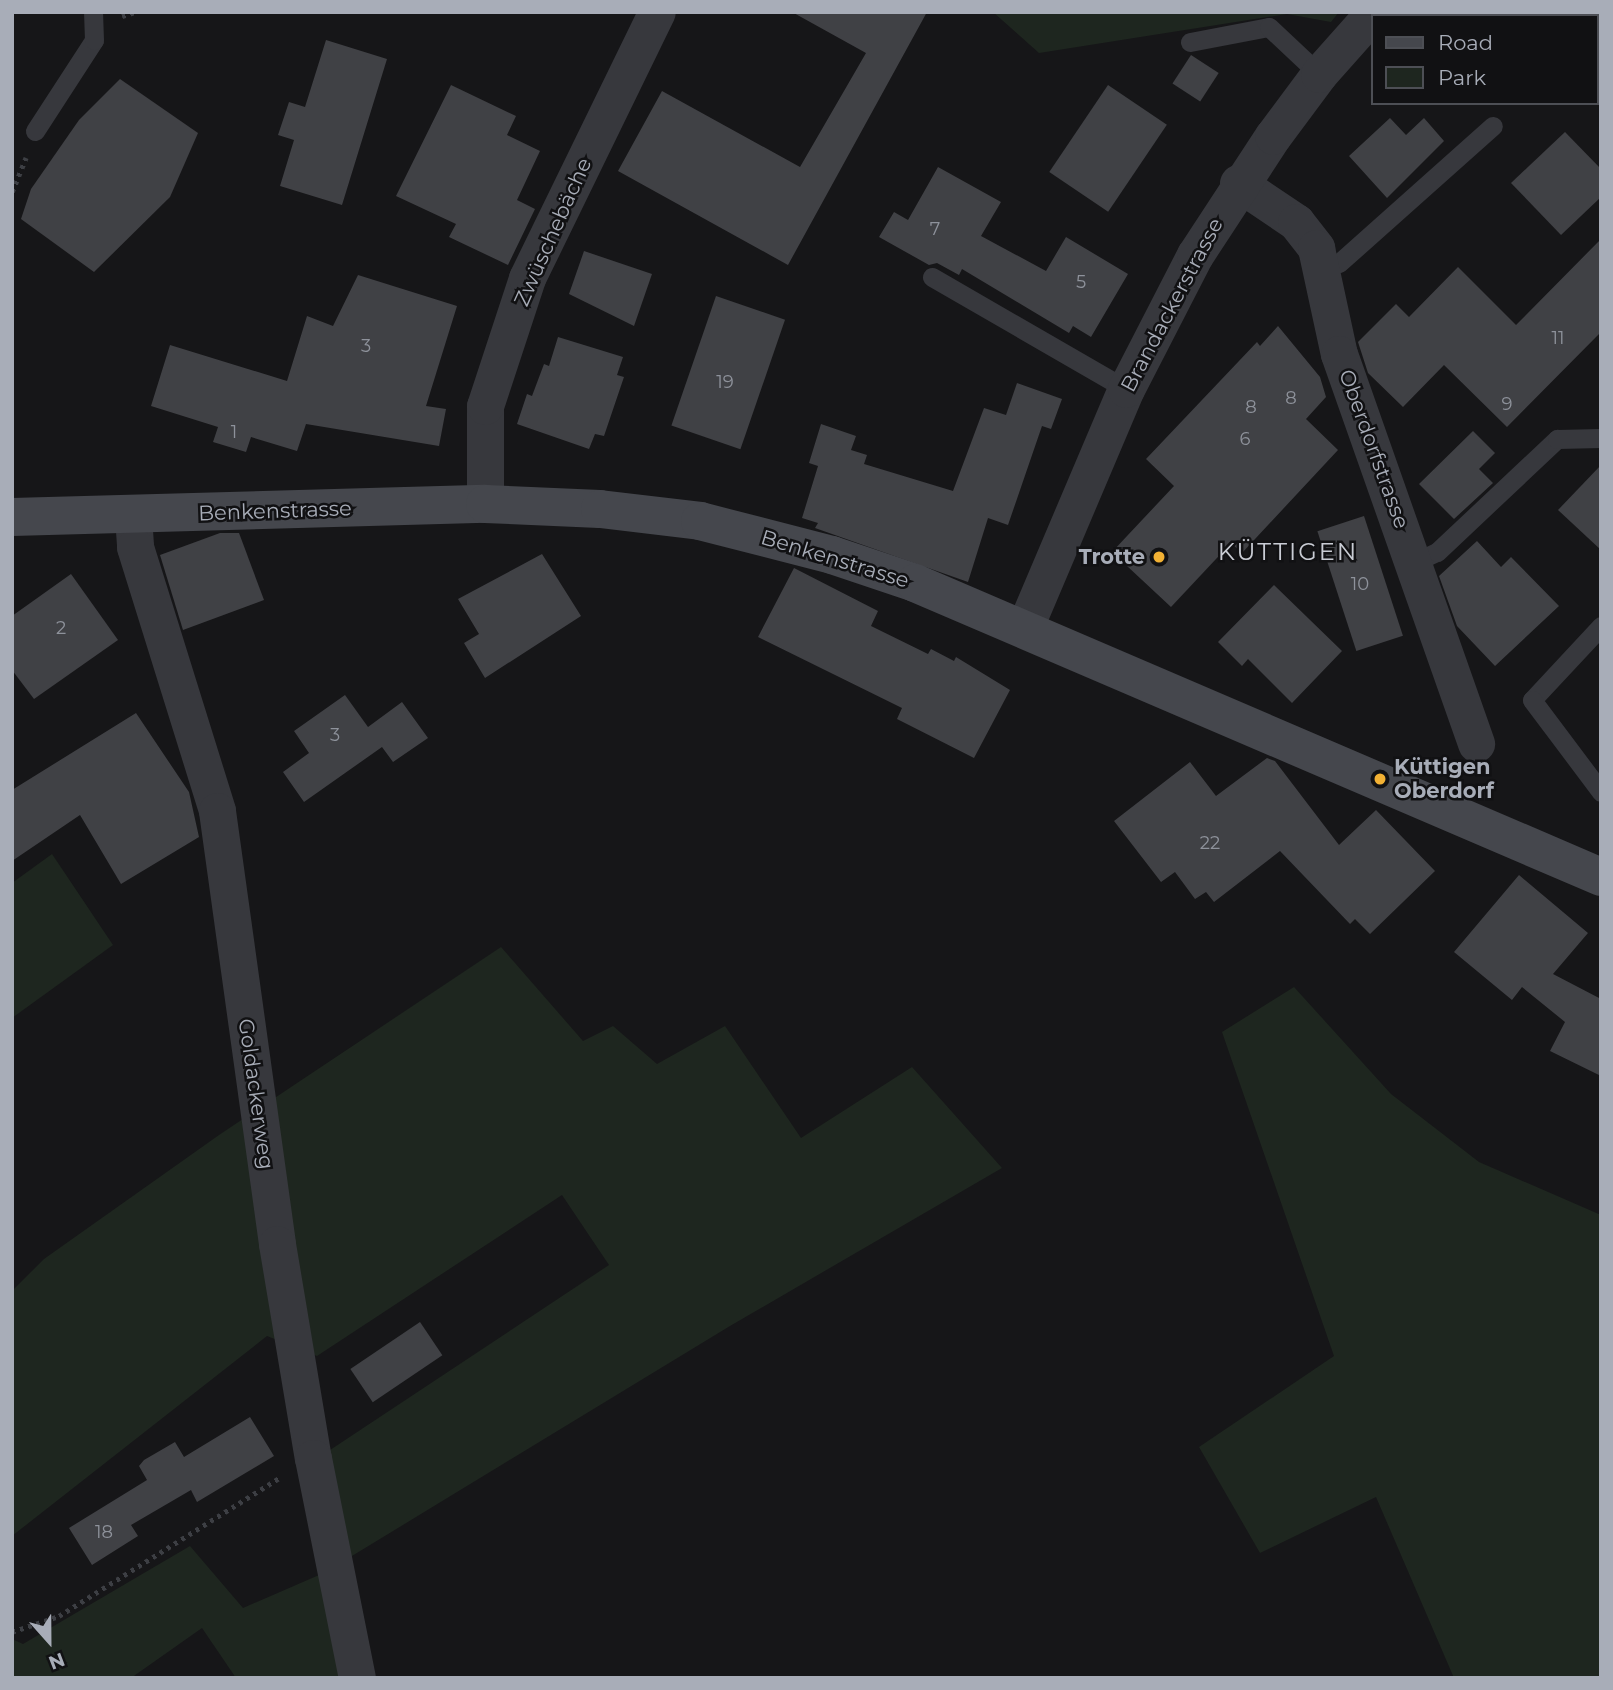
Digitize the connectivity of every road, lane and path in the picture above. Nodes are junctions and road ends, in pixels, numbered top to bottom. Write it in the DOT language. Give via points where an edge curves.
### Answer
graph roads {
  1 [pos="93,12"];
  2 [pos="657,12"];
  3 [pos="1372,14"];
  4 [pos="1190,42"];
  5 [pos="1319,74"];
  6 [pos="1493,126"];
  7 [pos="35,131"];
  8 [pos="1238,183"];
  9 [pos="12,192"];
  10 [pos="1321,267"];
  11 [pos="932,277"];
  12 [pos="1126,389"];
  13 [pos="1601,438"];
  14 [pos="485,504"];
  15 [pos="133,516"];
  16 [pos="12,517"];
  17 [pos="1413,563"];
  18 [pos="1601,626"];
  19 [pos="1024,629"];
  20 [pos="1476,744"];
  21 [pos="1601,792"];
  22 [pos="1601,877"];
  23 [pos="313,1458"];
  24 [pos="12,1632"];
  25 [pos="357,1678"];
  1 -- 7 [label="lane" via="94,40"];
  2 -- 14 [label="street, Zwüschebäche" via="527,278 485,406"];
  3 -- 5 [label="street, Brandackerstrasse"];
  4 -- 5 [label="lane" via="1269,27"];
  5 -- 8 [label="street, Brandackerstrasse"];
  6 -- 10 [label="lane" via="1339,263"];
  7 -- 9 [label="path"];
  8 -- 10 [label="street, Oberdorfstrasse" via="1296,222 1316,248"];
  8 -- 12 [label="street, Brandackerstrasse"];
  10 -- 17 [label="street, Oberdorfstrasse" via="1339,354"];
  11 -- 12 [label="lane"];
  12 -- 19 [label="street, Brandackerstrasse"];
  13 -- 17 [label="lane" via="1557,439 1437,552"];
  14 -- 15 [label="street, Benkenstrasse"];
  14 -- 19 [label="street, Benkenstrasse" via="600,509 700,521 832,555 915,583"];
  15 -- 16 [label="street, Benkenstrasse"];
  15 -- 23 [label="street, Goldackerweg" via="135,547 217,811 275,1230"];
  17 -- 20 [label="street, Oberdorfstrasse"];
  18 -- 21 [label="lane" via="1532,700"];
  19 -- 22 [label="street, Benkenstrasse"];
  23 -- 24 [label="path" via="59,1616"];
  23 -- 25 [label="street, Goldackerweg"];
}
